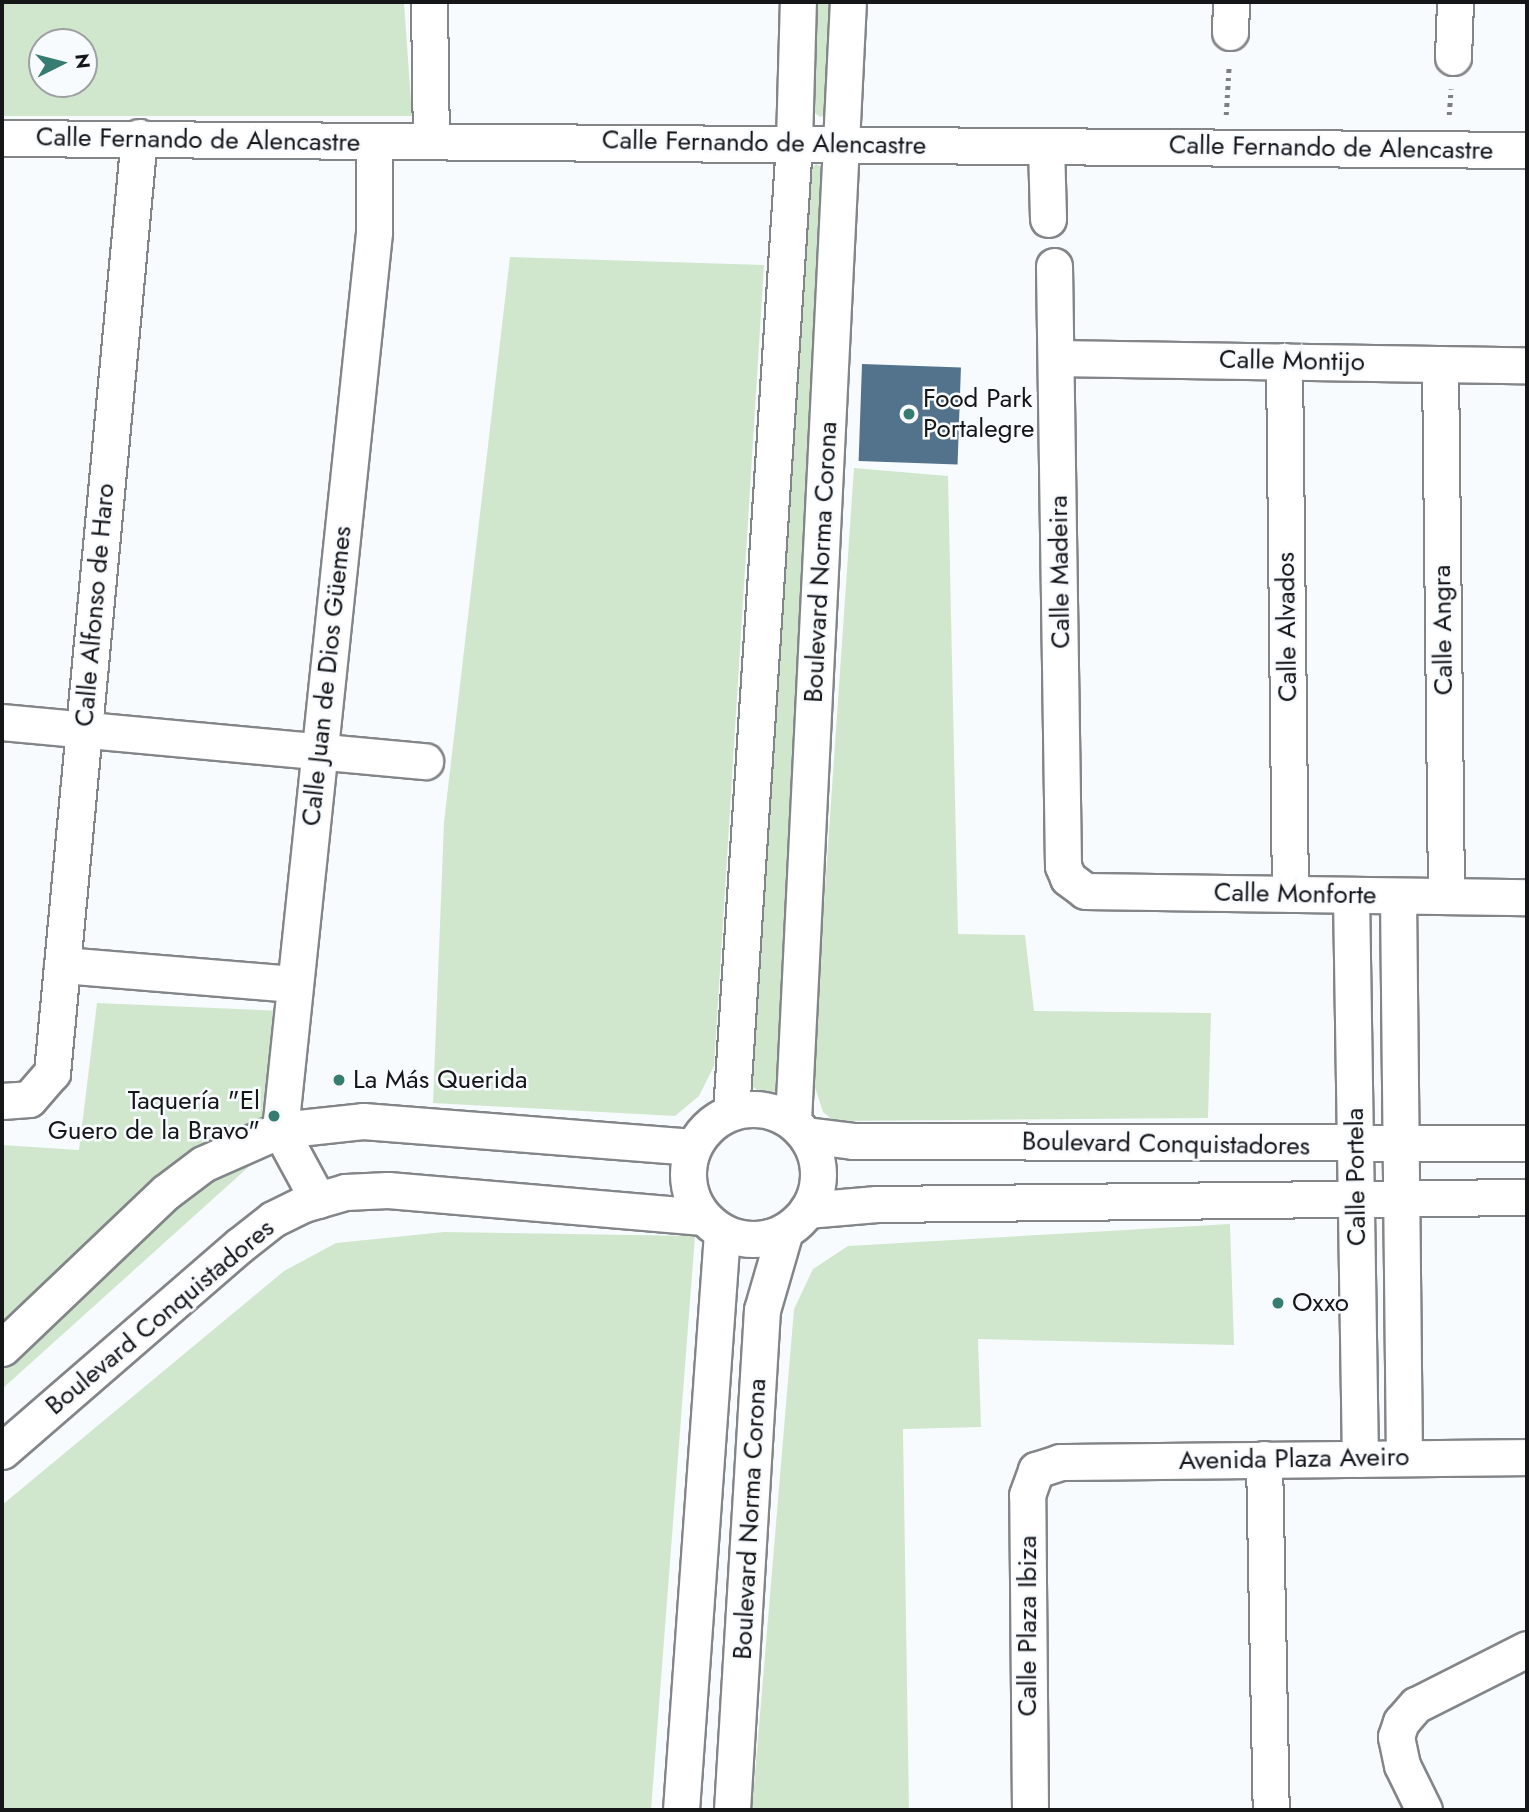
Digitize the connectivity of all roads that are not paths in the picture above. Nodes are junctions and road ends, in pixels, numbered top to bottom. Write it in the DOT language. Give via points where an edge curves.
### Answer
graph roads {
  1 [pos="429,2"];
  2 [pos="798,2"];
  3 [pos="848,2"];
  4 [pos="1455,2"];
  5 [pos="1453,57"];
  6 [pos="139,137"];
  7 [pos="2,138"];
  8 [pos="431,140"];
  9 [pos="374,142"];
  10 [pos="794,142"];
  11 [pos="843,143"];
  12 [pos="1046,146"];
  13 [pos="1527,150"];
  14 [pos="1048,219"];
  15 [pos="1054,266"];
  16 [pos="1056,358"];
  17 [pos="1284,361"];
  18 [pos="1440,364"];
  19 [pos="1527,365"];
  20 [pos="2,722"];
  21 [pos="84,729"];
  22 [pos="319,751"];
  23 [pos="425,761"];
  24 [pos="1068,878"];
  25 [pos="1290,894"];
  26 [pos="1351,895"];
  27 [pos="1398,896"];
  28 [pos="1446,896"];
  29 [pos="1527,897"];
  30 [pos="62,965"];
  31 [pos="294,984"];
  32 [pos="2,1101"];
  33 [pos="731,1112"];
  34 [pos="799,1128"];
  35 [pos="280,1130"];
  36 [pos="1527,1143"];
  37 [pos="1400,1144"];
  38 [pos="1356,1146"];
  39 [pos="693,1147"];
  40 [pos="1401,1197"];
  41 [pos="1527,1197"];
  42 [pos="1357,1198"];
  43 [pos="318,1200"];
  44 [pos="796,1221"];
  45 [pos="712,1224"];
  46 [pos="2,1348"];
  47 [pos="2,1451"];
  48 [pos="1527,1457"];
  49 [pos="1404,1458"];
  50 [pos="1264,1459"];
  51 [pos="1360,1459"];
  52 [pos="1060,1462"];
  53 [pos="1527,1649"];
  54 [pos="681,1810"];
  55 [pos="732,1810"];
  56 [pos="1030,1810"];
  57 [pos="1271,1810"];
  58 [pos="1424,1810"];
  1 -- 8 [label="street"];
  2 -- 10 [label="street, Boulevard Norma Corona"];
  3 -- 11 [label="street, Boulevard Norma Corona"];
  4 -- 5 [label="street"];
  6 -- 7 [label="street, Calle Fernando de Alencastre"];
  6 -- 9 [label="street, Calle Fernando de Alencastre"];
  6 -- 21 [label="street, Calle Alfonso de Haro"];
  8 -- 9 [label="street, Calle Fernando de Alencastre"];
  8 -- 10 [label="street, Calle Fernando de Alencastre"];
  9 -- 22 [label="street, Calle Juan de Dios Güemes" via="374,232"];
  10 -- 11 [label="street, Calle Fernando de Alencastre"];
  10 -- 33 [label="street, Boulevard Norma Corona"];
  11 -- 12 [label="street, Calle Fernando de Alencastre"];
  11 -- 34 [label="street, Boulevard Norma Corona"];
  12 -- 13 [label="street, Calle Fernando de Alencastre"];
  12 -- 14 [label="street"];
  15 -- 16 [label="street, Calle Madeira"];
  16 -- 17 [label="street, Calle Montijo"];
  16 -- 24 [label="street, Calle Madeira" via="1063,866"];
  17 -- 18 [label="street, Calle Montijo"];
  17 -- 25 [label="street, Calle Alvados"];
  18 -- 19 [label="street, Calle Montijo"];
  18 -- 28 [label="street, Calle Angra"];
  20 -- 21 [label="street"];
  21 -- 22 [label="street"];
  21 -- 30 [label="street, Calle Alfonso de Haro"];
  22 -- 23 [label="street"];
  22 -- 31 [label="street, Calle Juan de Dios Güemes"];
  24 -- 25 [label="street, Calle Monforte" via="1085,891"];
  25 -- 26 [label="street, Calle Monforte"];
  26 -- 27 [label="street, Calle Monforte"];
  26 -- 38 [label="street, Calle Portela"];
  27 -- 28 [label="street, Calle Monforte"];
  27 -- 37 [label="street, Calle Portela"];
  28 -- 29 [label="street, Calle Monforte"];
  30 -- 31 [label="street"];
  30 -- 32 [label="street, Calle Alfonso de Haro" via="52,1073 29,1099"];
  31 -- 35 [label="street, Calle Juan de Dios Güemes"];
  33 -- 34 [label="street" via="774,1111"];
  33 -- 39 [label="street" via="702,1132"];
  34 -- 38 [label="street, Boulevard Conquistadores" via="853,1141"];
  34 -- 44 [label="street" via="818,1172"];
  35 -- 39 [label="street" via="362,1121"];
  35 -- 43 [label="street"];
  35 -- 46 [label="street" via="203,1164 166,1192"];
  36 -- 37 [label="street, Boulevard Conquistadores"];
  37 -- 38 [label="street, Boulevard Conquistadores"];
  37 -- 40 [label="street, Calle Portela"];
  38 -- 42 [label="street, Calle Portela"];
  39 -- 45 [label="street" via="688,1183"];
  40 -- 41 [label="street, Boulevard Conquistadores"];
  40 -- 42 [label="street, Boulevard Conquistadores"];
  40 -- 49 [label="street, Calle Portela"];
  42 -- 44 [label="street, Boulevard Conquistadores" via="877,1204"];
  42 -- 51 [label="street, Calle Portela"];
  43 -- 45 [label="street, Boulevard Conquistadores" via="345,1192 388,1190"];
  43 -- 47 [label="street, Boulevard Conquistadores" via="273,1219 251,1236"];
  44 -- 45 [label="street" via="753,1240"];
  44 -- 55 [label="street, Boulevard Norma Corona" via="762,1310"];
  45 -- 54 [label="street, Boulevard Norma Corona"];
  48 -- 49 [label="street, Avenida Plaza Aveiro"];
  49 -- 51 [label="street, Avenida Plaza Aveiro"];
  50 -- 51 [label="street, Avenida Plaza Aveiro"];
  50 -- 52 [label="street, Avenida Plaza Aveiro"];
  50 -- 57 [label="street"];
  52 -- 56 [label="street, Calle Plaza Ibiza" via="1036,1470 1027,1495"];
  53 -- 58 [label="street" via="1416,1705 1401,1722 1396,1737 1402,1765"];
}
